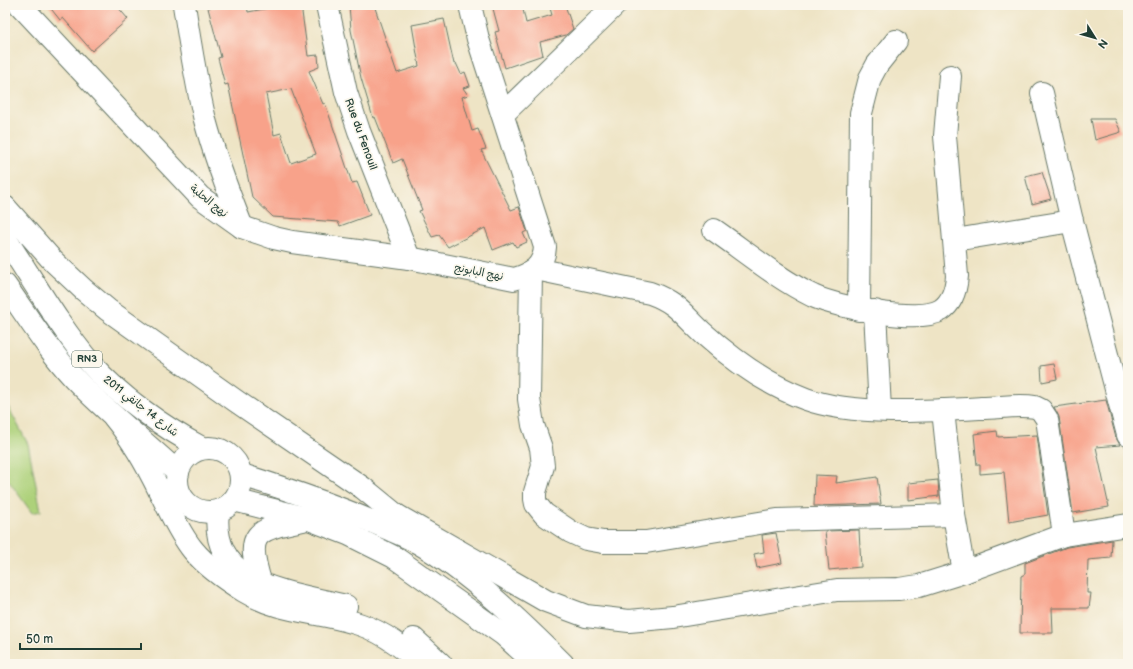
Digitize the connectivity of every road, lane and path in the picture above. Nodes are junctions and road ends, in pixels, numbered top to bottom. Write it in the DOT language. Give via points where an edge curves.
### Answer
graph roads {
  1 [pos="20,5"];
  2 [pos="184,5"];
  3 [pos="326,5"];
  4 [pos="470,5"];
  5 [pos="613,6"];
  6 [pos="896,41"];
  7 [pos="950,76"];
  8 [pos="1042,93"];
  9 [pos="503,114"];
  10 [pos="224,180"];
  11 [pos="200,197"];
  12 [pos="5,207"];
  13 [pos="1072,221"];
  14 [pos="242,227"];
  15 [pos="714,230"];
  16 [pos="5,238"];
  17 [pos="955,240"];
  18 [pos="410,258"];
  19 [pos="534,271"];
  20 [pos="5,285"];
  21 [pos="867,310"];
  22 [pos="880,410"];
  23 [pos="943,410"];
  24 [pos="114,417"];
  25 [pos="1128,434"];
  26 [pos="202,448"];
  27 [pos="178,473"];
  28 [pos="242,475"];
  29 [pos="226,505"];
  30 [pos="396,515"];
  31 [pos="954,515"];
  32 [pos="309,519"];
  33 [pos="1128,526"];
  34 [pos="1064,535"];
  35 [pos="416,541"];
  36 [pos="964,572"];
  37 [pos="260,584"];
  38 [pos="421,664"];
  39 [pos="441,664"];
  40 [pos="536,664"];
  41 [pos="563,664"];
  1 -- 11 [label="main road, نهج الحلبة"];
  2 -- 10 [label="main road, نهج الحلبة" via="200,98"];
  3 -- 18 [label="main road, Rue du Fenouil" via="346,92"];
  4 -- 9 [label="main road" via="478,39"];
  5 -- 9 [label="main road"];
  6 -- 21 [label="main road" via="870,78 861,113"];
  7 -- 17 [label="main road" via="945,136"];
  8 -- 13 [label="main road"];
  9 -- 19 [label="main road" via="545,247 544,258"];
  10 -- 11 [label="main road" via="214,192"];
  10 -- 14 [label="main road, نهج الحلبة"];
  11 -- 14 [label="main road, نهج الحلبة"];
  12 -- 30 [label="main road" via="54,261 108,310 363,488"];
  13 -- 17 [label="main road"];
  13 -- 25 [label="main road"];
  14 -- 18 [label="main road, نهج البابونج" via="292,242"];
  15 -- 21 [label="main road" via="799,288 827,301"];
  16 -- 26 [label="main road, شارع 14 جانفي 2011 / RN3" via="77,346 101,375 163,425"];
  17 -- 21 [label="main road" via="956,289 950,301 941,310 929,315 916,316"];
  18 -- 19 [label="main road, نهج البابونج" via="514,279"];
  19 -- 22 [label="main road" via="650,293 667,299 705,334 753,372 780,388 807,400 830,406"];
  19 -- 31 [label="main road" via="529,399 543,466 535,499 544,514 571,532 586,539 603,542 646,542 777,520"];
  20 -- 24 [label="main road, شارع 14 جانفي 2011 / RN3" via="59,360"];
  21 -- 22 [label="main road"];
  22 -- 23 [label="main road"];
  23 -- 31 [label="main road"];
  23 -- 34 [label="main road" via="1030,406 1041,410 1047,419"];
  24 -- 27 [label="main road, شارع 14 جانفي 2011 / RN3"];
  24 -- 38 [label="main road" via="143,458 187,541 204,562 260,600 290,610 351,621 379,632"];
  26 -- 27 [label="main road" via="186,457"];
  26 -- 28 [label="main road, شارع 14 جانفي 2011 / RN3" via="223,450 235,460"];
  27 -- 29 [label="main road" via="177,483 184,500 200,510 209,512"];
  28 -- 29 [label="main road" via="239,493"];
  28 -- 35 [label="main road" via="352,513"];
  29 -- 32 [label="main road"];
  29 -- 37 [label="main road" via="218,534 225,554 239,571"];
  30 -- 35 [label="main road"];
  30 -- 36 [label="main road" via="546,601 565,610 607,619 651,620 837,590 912,587"];
  31 -- 36 [label="main road"];
  32 -- 37 [label="main road" via="271,526 257,539 252,553"];
  32 -- 40 [label="main road" via="348,534 394,557 504,635"];
  33 -- 34 [label="main road"];
  34 -- 36 [label="main road"];
  35 -- 41 [label="main road" via="471,581"];
  37 -- 39 [label="main road" via="372,614 410,636"];
}
